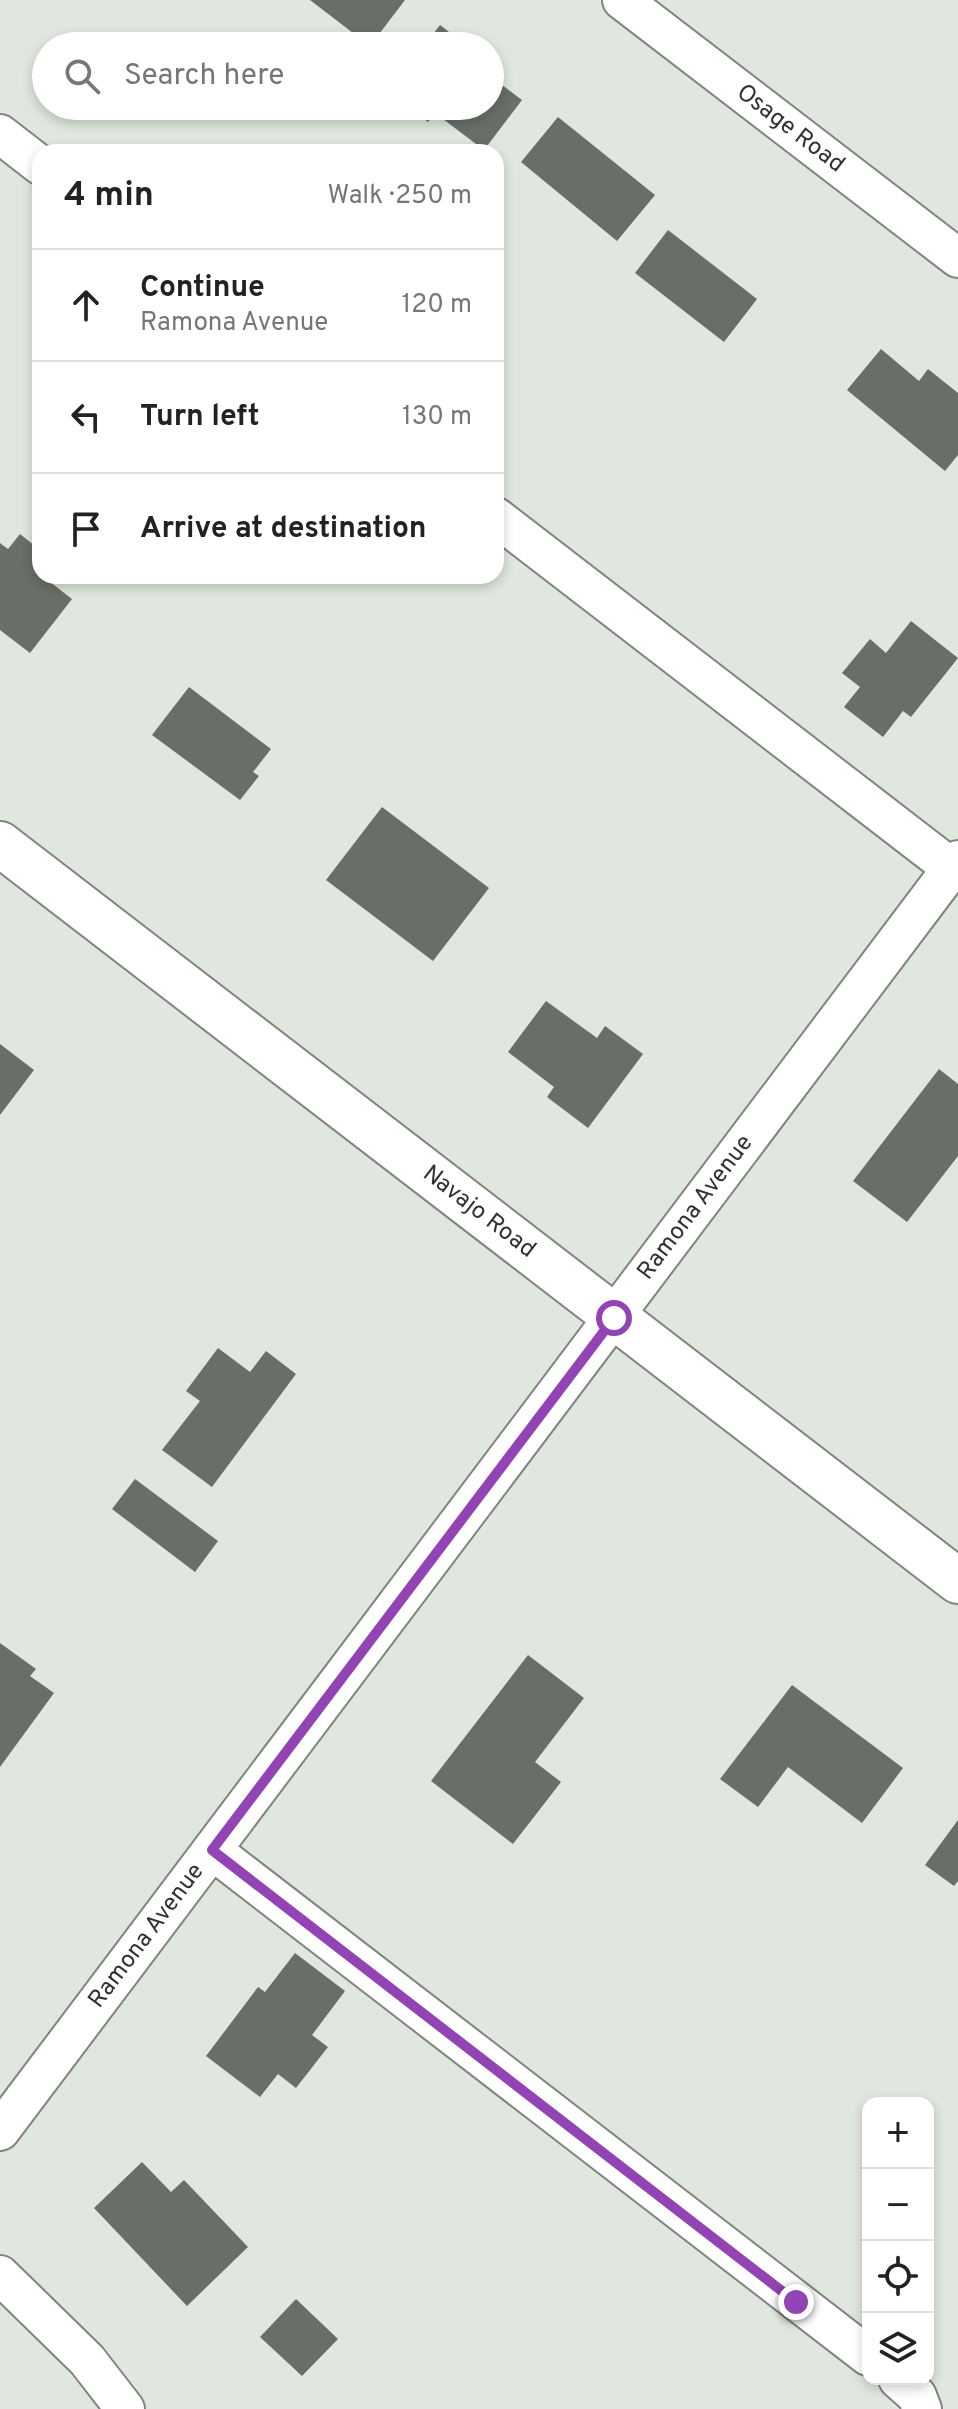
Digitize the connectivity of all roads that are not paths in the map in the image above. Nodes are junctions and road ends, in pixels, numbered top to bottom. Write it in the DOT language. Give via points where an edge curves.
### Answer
graph roads {
  1 [pos="622,0"];
  2 [pos="0,134"];
  3 [pos="32,159"];
  4 [pos="958,258"];
  5 [pos="504,523"];
  6 [pos="0,844"];
  7 [pos="956,867"];
  8 [pos="614,1318"];
  9 [pos="958,1581"];
  10 [pos="212,1850"];
  11 [pos="0,2131"];
  12 [pos="0,2275"];
  13 [pos="862,2351"];
  14 [pos="905,2385"];
  15 [pos="125,2409"];
  16 [pos="922,2409"];
  1 -- 4 [label="street, Osage Road"];
  2 -- 3 [label="street"];
  5 -- 7 [label="street"];
  6 -- 8 [label="main road, Navajo Road"];
  7 -- 8 [label="street, Ramona Avenue"];
  8 -- 9 [label="main road, Navajo Road"];
  8 -- 10 [label="street, Ramona Avenue"];
  10 -- 11 [label="street, Ramona Avenue"];
  10 -- 13 [label="street"];
  12 -- 15 [label="street" via="87,2360"];
  14 -- 16 [label="street"];
}
